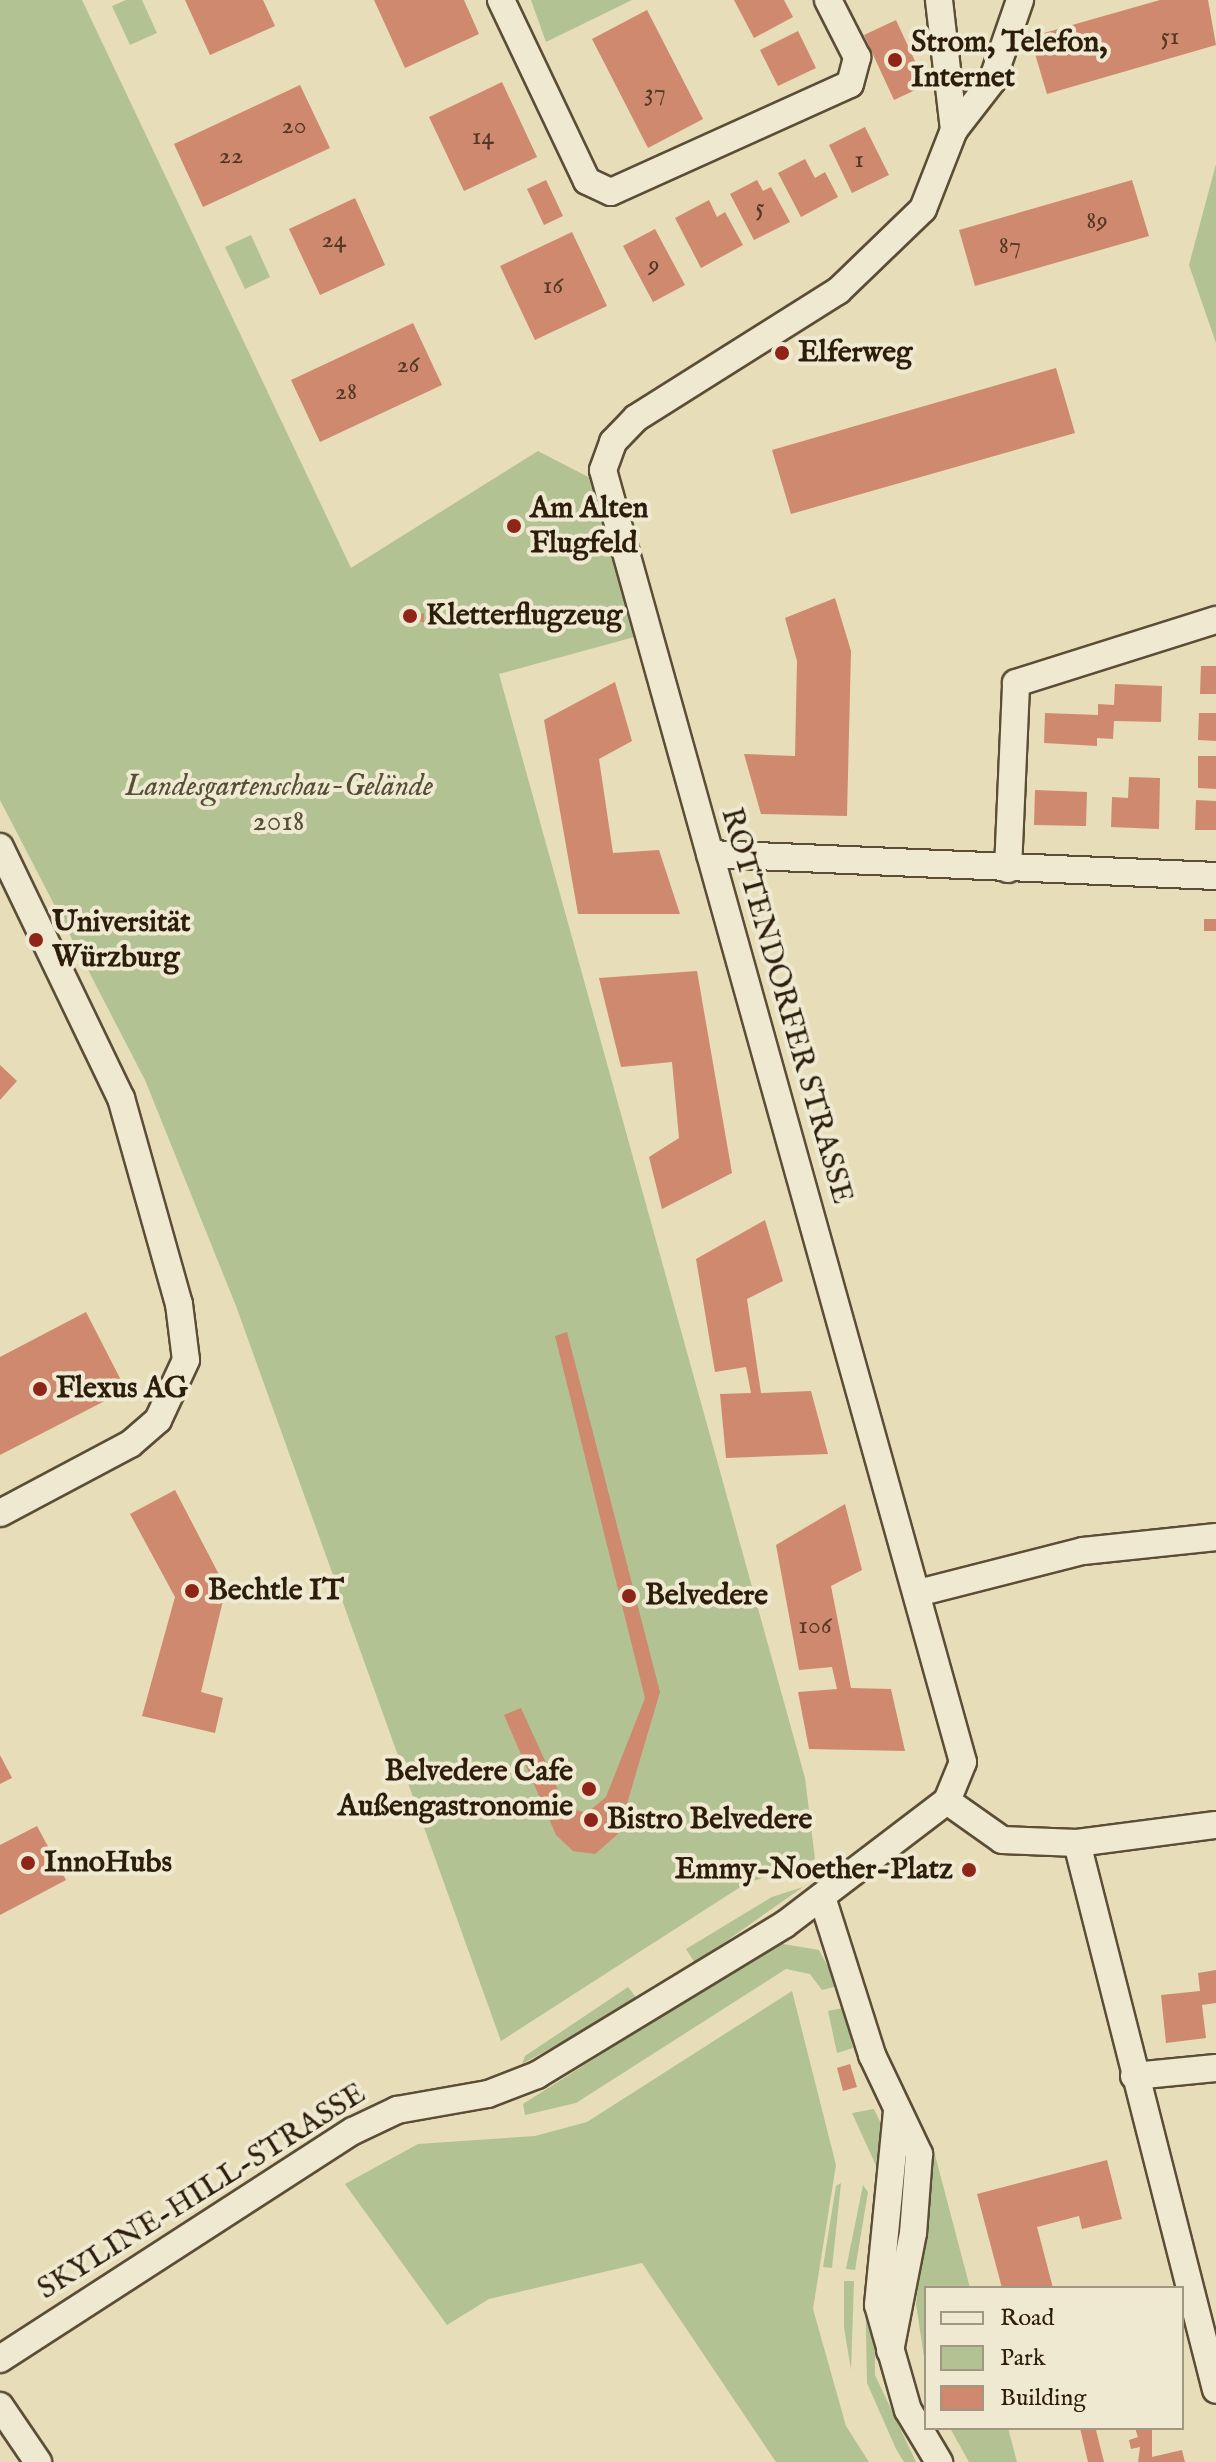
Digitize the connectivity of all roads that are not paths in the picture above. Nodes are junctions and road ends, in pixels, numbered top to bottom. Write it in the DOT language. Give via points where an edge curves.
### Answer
graph roads {
  1 [pos="501,0"];
  2 [pos="828,0"];
  3 [pos="939,0"];
  4 [pos="1020,0"];
  5 [pos="954,130"];
  6 [pos="1216,620"];
  7 [pos="0,847"];
  8 [pos="710,854"];
  9 [pos="1008,869"];
  10 [pos="1216,876"];
  11 [pos="0,1513"];
  12 [pos="1216,1537"];
  13 [pos="918,1593"];
  14 [pos="947,1801"];
  15 [pos="1216,1825"];
  16 [pos="1077,1843"];
  17 [pos="822,1897"];
  18 [pos="1216,2068"];
  19 [pos="1134,2076"];
  20 [pos="0,2359"];
  21 [pos="1216,2390"];
  22 [pos="0,2406"];
  23 [pos="38,2462"];
  24 [pos="939,2462"];
  1 -- 2 [label="street" via="587,181 600,190 624,190 840,92 857,73 857,57"];
  3 -- 5 [label="street, ROTTENDORFER STRASSE"];
  4 -- 5 [label="street" via="992,81"];
  5 -- 8 [label="street, ROTTENDORFER STRASSE" via="941,174 896,240 838,291 636,418 613,442 603,470"];
  6 -- 9 [label="street" via="1016,683"];
  7 -- 11 [label="street" via="121,1098 179,1304 186,1360 158,1420 130,1444"];
  8 -- 9 [label="street"];
  8 -- 13 [label="street, ROTTENDORFER STRASSE"];
  9 -- 10 [label="street"];
  12 -- 13 [label="street" via="1083,1551"];
  13 -- 14 [label="street, ROTTENDORFER STRASSE" via="963,1762"];
  14 -- 16 [label="street" via="1002,1840"];
  14 -- 17 [label="street"];
  15 -- 16 [label="street"];
  16 -- 19 [label="street"];
  17 -- 20 [label="street, SKYLINE-HILL-STRASSE" via="537,2075 488,2094 397,2110 353,2131"];
  17 -- 24 [label="street" via="872,2055 897,2111 878,2305 908,2410"];
  18 -- 19 [label="street"];
  19 -- 21 [label="street"];
  22 -- 23 [label="street"];
}
